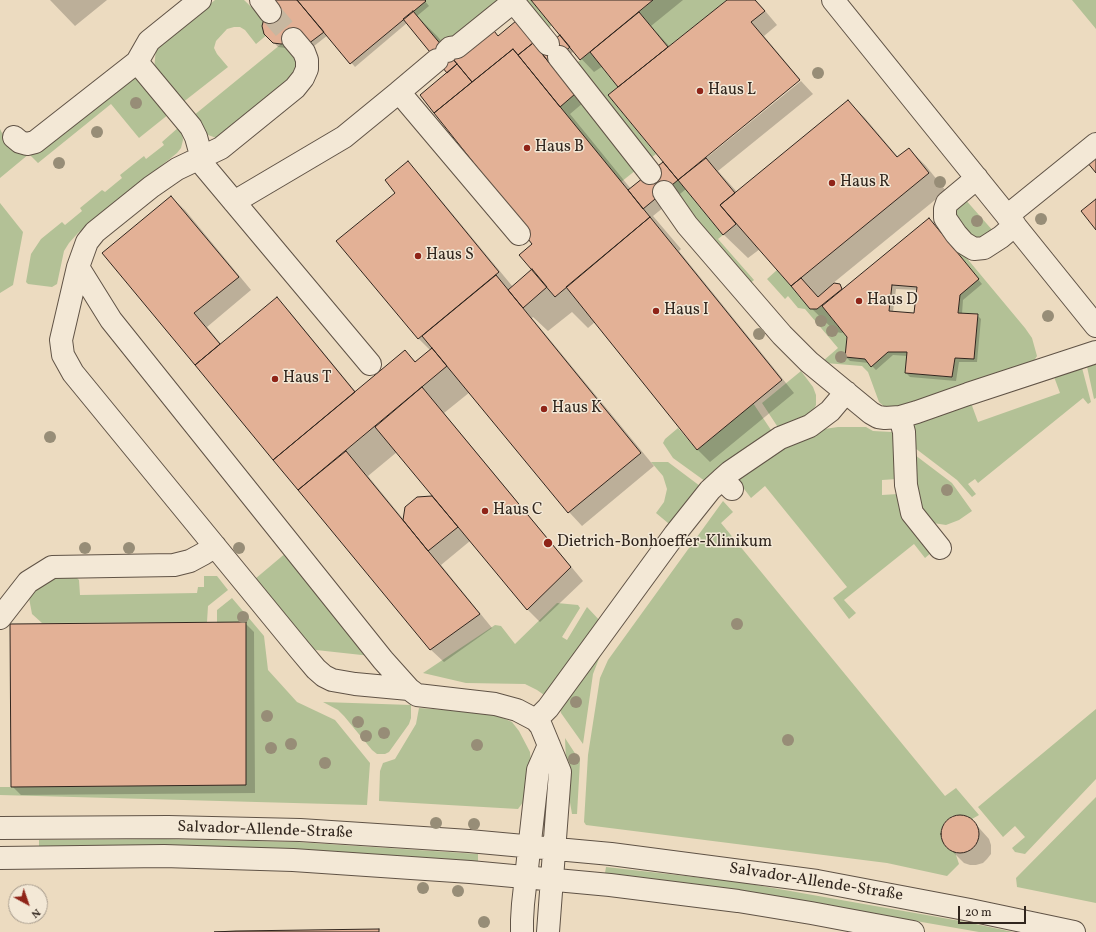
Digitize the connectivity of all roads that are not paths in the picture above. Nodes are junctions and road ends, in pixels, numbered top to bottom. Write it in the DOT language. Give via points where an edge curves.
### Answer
graph roads {
  1 [pos="200,0"];
  2 [pos="512,1"];
  3 [pos="841,3"];
  4 [pos="293,39"];
  5 [pos="137,62"];
  6 [pos="399,92"];
  7 [pos="14,137"];
  8 [pos="1096,144"];
  9 [pos="201,157"];
  10 [pos="650,173"];
  11 [pos="977,178"];
  12 [pos="664,192"];
  13 [pos="234,202"];
  14 [pos="1011,221"];
  15 [pos="519,234"];
  16 [pos="78,267"];
  17 [pos="1096,326"];
  18 [pos="1096,352"];
  19 [pos="370,364"];
  20 [pos="846,392"];
  21 [pos="900,416"];
  22 [pos="215,546"];
  23 [pos="940,548"];
  24 [pos="0,618"];
  25 [pos="409,689"];
  26 [pos="536,720"];
  27 [pos="549,746"];
  28 [pos="0,828"];
  29 [pos="529,846"];
  30 [pos="555,849"];
  31 [pos="0,858"];
  32 [pos="526,877"];
  33 [pos="553,880"];
  34 [pos="522,932"];
  35 [pos="548,932"];
  36 [pos="913,932"];
  37 [pos="1074,932"];
  1 -- 5 [label="street" via="149,41"];
  2 -- 6 [label="street" via="457,47 450,48"];
  2 -- 10 [label="street"];
  3 -- 11 [label="street"];
  4 -- 9 [label="street" via="304,52 307,69 303,78 295,88 221,148"];
  5 -- 7 [label="street" via="35,142 27,144"];
  5 -- 9 [label="street" via="191,127"];
  6 -- 13 [label="street" via="344,137"];
  6 -- 15 [label="street"];
  8 -- 14 [label="street"];
  9 -- 13 [label="street" via="204,166"];
  9 -- 16 [label="street" via="151,186 95,232 87,242"];
  11 -- 14 [label="street"];
  11 -- 14 [label="street" via="947,203 945,218 956,234 964,243 974,248 984,248 1001,237"];
  12 -- 20 [label="street" via="687,225 782,336"];
  13 -- 19 [label="street"];
  14 -- 17 [label="street"];
  16 -- 22 [label="street" via="61,340 63,355 73,373"];
  16 -- 25 [label="street" via="111,320 378,654"];
  18 -- 21 [label="street"];
  20 -- 21 [label="street" via="878,417"];
  20 -- 26 [label="street" via="830,411 810,426 780,438 730,472 727,484 710,490 674,534 548,708"];
  21 -- 23 [label="street" via="904,432 906,485 912,513"];
  22 -- 24 [label="street" via="190,561 174,565 52,567 28,582"];
  22 -- 25 [label="street" via="324,676 355,684"];
  25 -- 26 [label="street" via="417,695 495,704 517,710"];
  26 -- 27 [label="street" via="546,735"];
  27 -- 29 [label="street" via="538,770"];
  27 -- 30 [label="street" via="560,772"];
  28 -- 29 [label="street, Salvador-Allende-Straße" via="168,827 300,830"];
  29 -- 30 [label="street, Salvador-Allende-Straße"];
  29 -- 32 [label="street"];
  30 -- 33 [label="street"];
  30 -- 37 [label="street, Salvador-Allende-Straße" via="817,882 962,908"];
  31 -- 32 [label="street, Salvador-Allende-Straße" via="164,856 294,860"];
  32 -- 33 [label="street, Salvador-Allende-Straße"];
  32 -- 34 [label="street"];
  33 -- 35 [label="street"];
  33 -- 36 [label="street, Salvador-Allende-Straße" via="738,901"];
}
